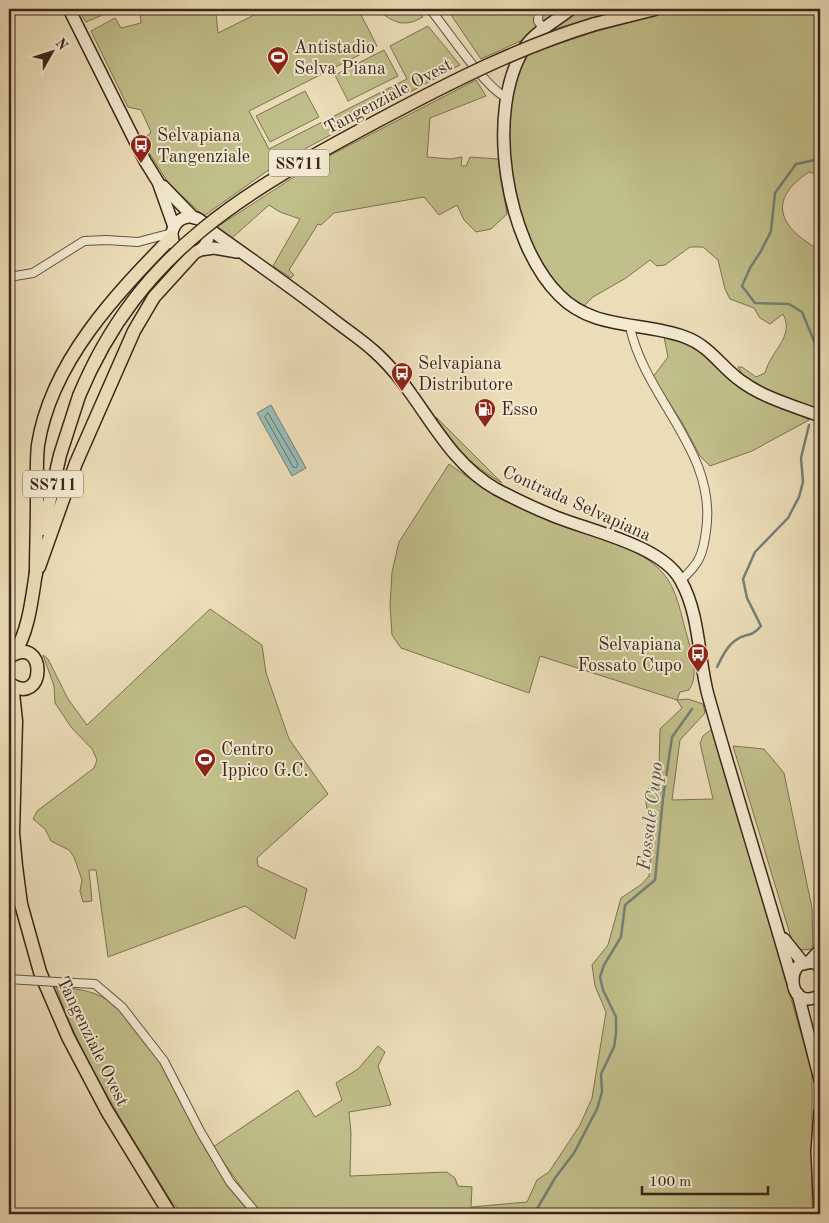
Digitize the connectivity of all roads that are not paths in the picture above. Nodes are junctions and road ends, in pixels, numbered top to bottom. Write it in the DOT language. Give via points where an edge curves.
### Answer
graph roads {
  1 [pos="69,9"];
  2 [pos="430,9"];
  3 [pos="539,9"];
  4 [pos="571,9"];
  5 [pos="655,9"];
  6 [pos="544,30"];
  7 [pos="506,97"];
  8 [pos="158,182"];
  9 [pos="194,218"];
  10 [pos="206,227"];
  11 [pos="173,232"];
  12 [pos="197,251"];
  13 [pos="243,254"];
  14 [pos="9,277"];
  15 [pos="630,327"];
  16 [pos="820,416"];
  17 [pos="36,574"];
  18 [pos="681,580"];
  19 [pos="27,622"];
  20 [pos="11,656"];
  21 [pos="33,657"];
  22 [pos="9,683"];
  23 [pos="28,687"];
  24 [pos="16,721"];
  25 [pos="778,931"];
  26 [pos="820,950"];
  27 [pos="806,963"];
  28 [pos="820,966"];
  29 [pos="9,979"];
  30 [pos="792,980"];
  31 [pos="798,994"];
  32 [pos="820,994"];
  33 [pos="820,1080"];
  34 [pos="820,1112"];
  35 [pos="170,1214"];
  36 [pos="257,1214"];
  37 [pos="820,1214"];
  1 -- 8 [label="main road"];
  2 -- 7 [label="street" via="480,72"];
  3 -- 6 [label="street" via="538,21"];
  4 -- 6 [label="main road"];
  5 -- 17 [label="main road, Tangenziale Ovest / SS711, bridge" via="555,36 494,61 284,171 189,240 140,290 109,334 79,396 45,516"];
  6 -- 7 [label="main road" via="526,45"];
  7 -- 15 [label="main road" via="503,142 507,187 517,221 538,268 558,295 575,308 590,317"];
  8 -- 9 [label="main road"];
  8 -- 11 [label="main road"];
  9 -- 10 [label="main road"];
  9 -- 11 [label="main road" via="182,219"];
  10 -- 12 [label="main road" via="208,240"];
  10 -- 13 [label="main road, Contrada Selvapiana"];
  11 -- 12 [label="main road" via="180,250"];
  11 -- 14 [label="street" via="138,242 84,241 33,272"];
  11 -- 17 [label="main road" via="87,335 65,370 42,424 38,454"];
  12 -- 13 [label="main road, Contrada Selvapiana" via="225,249"];
  12 -- 17 [label="main road" via="154,297 134,331 76,463"];
  13 -- 18 [label="main road, Contrada Selvapiana" via="376,352 418,402 453,454 472,472 494,488 556,517 629,544 663,561"];
  15 -- 16 [label="main road" via="668,332 698,342 752,389"];
  15 -- 18 [label="street" via="636,350 650,380 690,447 707,496 709,514 705,540 696,567"];
  17 -- 19 [label="main road, Tangenziale Ovest / SS711"];
  18 -- 25 [label="main road, Contrada Selvapiana" via="690,602 708,692"];
  19 -- 20 [label="main road, Tangenziale Ovest / SS711" via="19,646"];
  19 -- 21 [label="main road, Tangenziale Ovest / SS711"];
  20 -- 21 [label="main road" via="24,653"];
  21 -- 23 [label="main road, Tangenziale Ovest" via="38,666 38,676"];
  22 -- 23 [label="main road" via="18,688"];
  22 -- 24 [label="main road, Tangenziale Ovest"];
  23 -- 24 [label="main road, Tangenziale Ovest"];
  24 -- 35 [label="main road, Tangenziale Ovest" via="13,833 21,904 40,972 60,1020 107,1111"];
  25 -- 27 [label="main road, Contrada Selvapiana"];
  25 -- 30 [label="main road, Contrada Selvapiana"];
  26 -- 27 [label="main road"];
  27 -- 28 [label="main road"];
  27 -- 30 [label="main road" via="795,970"];
  29 -- 36 [label="street, bridge" via="95,984 122,1006 164,1061 230,1182"];
  30 -- 31 [label="main road, Contrada Selvapiana"];
  31 -- 32 [label="main road" via="811,998"];
  31 -- 33 [label="main road, Contrada Selvapiana"];
  34 -- 37 [label="main road" via="817,1151"];
}
